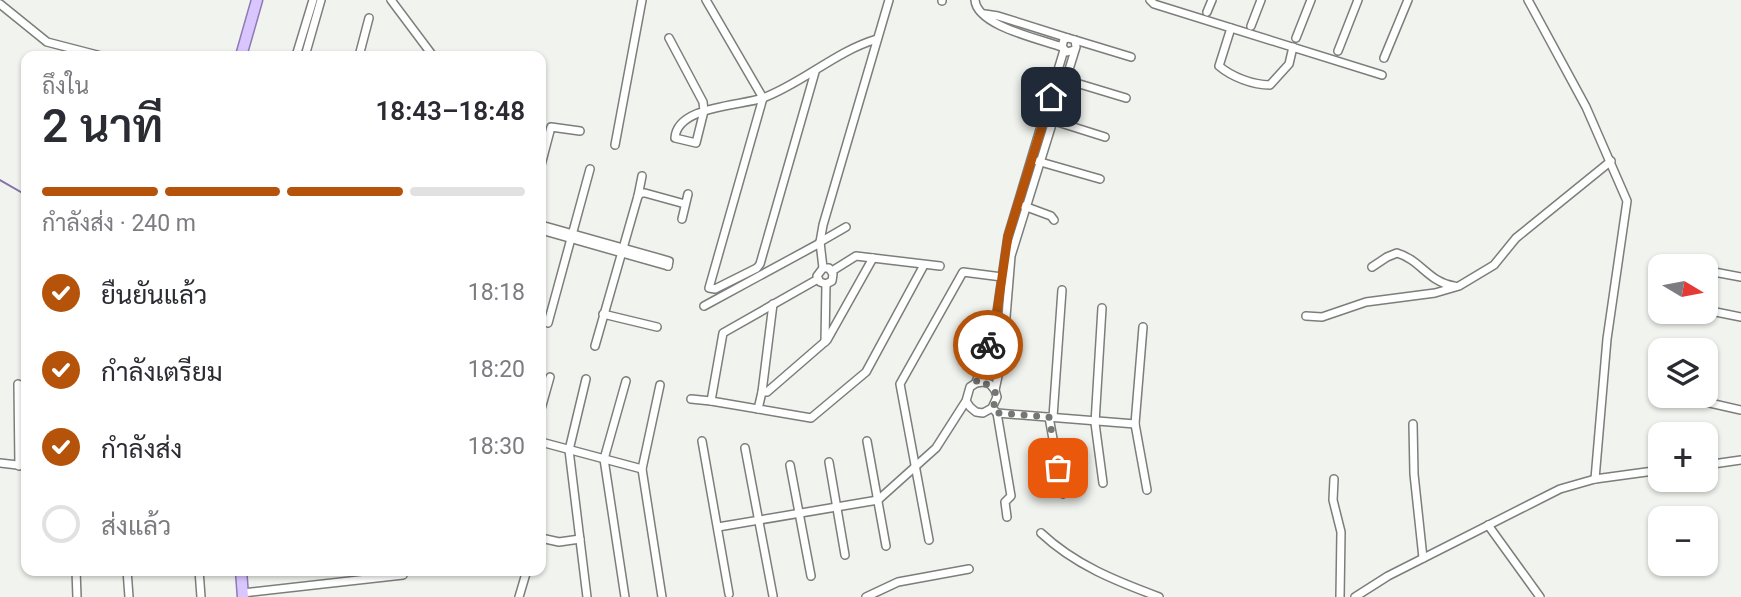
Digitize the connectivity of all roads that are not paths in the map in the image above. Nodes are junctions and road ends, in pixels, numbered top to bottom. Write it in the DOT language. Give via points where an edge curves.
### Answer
graph roads {
  1 [pos="257,0"];
  2 [pos="313,0"];
  3 [pos="321,0"];
  4 [pos="391,0"];
  5 [pos="642,0"];
  6 [pos="706,0"];
  7 [pos="889,0"];
  8 [pos="975,0"];
  9 [pos="1150,0"];
  10 [pos="1212,0"];
  11 [pos="1261,0"];
  12 [pos="1311,0"];
  13 [pos="1358,0"];
  14 [pos="1408,0"];
  15 [pos="1528,0"];
  16 [pos="0,4"];
  17 [pos="1207,12"];
  18 [pos="980,14"];
  19 [pos="369,18"];
  20 [pos="1251,26"];
  21 [pos="1231,28"];
  22 [pos="669,38"];
  23 [pos="877,38"];
  24 [pos="1296,38"];
  25 [pos="1071,39"];
  26 [pos="1293,47"];
  27 [pos="1063,48"];
  28 [pos="1074,50"];
  29 [pos="82,51"];
  30 [pos="243,51"];
  31 [pos="298,51"];
  32 [pos="306,51"];
  33 [pos="360,51"];
  34 [pos="429,51"];
  35 [pos="1338,51"];
  36 [pos="1131,57"];
  37 [pos="1384,58"];
  38 [pos="815,72"];
  39 [pos="1382,75"];
  40 [pos="1061,78"];
  41 [pos="763,98"];
  42 [pos="1126,98"];
  43 [pos="704,111"];
  44 [pos="1049,119"];
  45 [pos="580,131"];
  46 [pos="1104,136"];
  47 [pos="615,145"];
  48 [pos="546,146"];
  49 [pos="1032,160"];
  50 [pos="1611,161"];
  51 [pos="1040,162"];
  52 [pos="590,169"];
  53 [pos="642,176"];
  54 [pos="1100,179"];
  55 [pos="688,194"];
  56 [pos="638,196"];
  57 [pos="685,204"];
  58 [pos="1018,204"];
  59 [pos="1027,207"];
  60 [pos="682,219"];
  61 [pos="1054,220"];
  62 [pos="846,227"];
  63 [pos="546,228"];
  64 [pos="573,236"];
  65 [pos="820,242"];
  66 [pos="622,250"];
  67 [pos="873,258"];
  68 [pos="924,265"];
  69 [pos="940,266"];
  70 [pos="1372,267"];
  71 [pos="822,268"];
  72 [pos="832,271"];
  73 [pos="1718,273"];
  74 [pos="1000,277"];
  75 [pos="1010,278"];
  76 [pos="1741,278"];
  77 [pos="818,279"];
  78 [pos="826,284"];
  79 [pos="1459,286"];
  80 [pos="1062,290"];
  81 [pos="773,304"];
  82 [pos="704,306"];
  83 [pos="1101,308"];
  84 [pos="1718,312"];
  85 [pos="603,314"];
  86 [pos="1306,316"];
  87 [pos="1741,317"];
  88 [pos="548,323"];
  89 [pos="657,327"];
  90 [pos="1143,327"];
  91 [pos="825,342"];
  92 [pos="594,346"];
  93 [pos="550,377"];
  94 [pos="586,379"];
  95 [pos="626,381"];
  96 [pos="976,383"];
  97 [pos="18,384"];
  98 [pos="660,385"];
  99 [pos="995,390"];
  100 [pos="546,391"];
  101 [pos="762,392"];
  102 [pos="691,399"];
  103 [pos="711,401"];
  104 [pos="967,401"];
  105 [pos="1718,405"];
  106 [pos="758,409"];
  107 [pos="995,410"];
  108 [pos="1741,410"];
  109 [pos="1051,417"];
  110 [pos="1095,421"];
  111 [pos="1135,424"];
  112 [pos="1413,424"];
  113 [pos="21,433"];
  114 [pos="867,440"];
  115 [pos="702,441"];
  116 [pos="546,443"];
  117 [pos="745,448"];
  118 [pos="569,450"];
  119 [pos="604,459"];
  120 [pos="1741,460"];
  121 [pos="829,462"];
  122 [pos="0,463"];
  123 [pos="1718,463"];
  124 [pos="790,465"];
  125 [pos="21,466"];
  126 [pos="914,467"];
  127 [pos="642,469"];
  128 [pos="1648,472"];
  129 [pos="1334,479"];
  130 [pos="1595,479"];
  131 [pos="1103,483"];
  132 [pos="1147,489"];
  133 [pos="1063,494"];
  134 [pos="878,500"];
  135 [pos="837,507"];
  136 [pos="799,513"];
  137 [pos="1007,517"];
  138 [pos="758,520"];
  139 [pos="1488,526"];
  140 [pos="718,527"];
  141 [pos="1041,533"];
  142 [pos="546,539"];
  143 [pos="580,539"];
  144 [pos="929,540"];
  145 [pos="886,546"];
  146 [pos="845,555"];
  147 [pos="1423,558"];
  148 [pos="969,569"];
  149 [pos="76,576"];
  150 [pos="127,576"];
  151 [pos="199,576"];
  152 [pos="241,576"];
  153 [pos="395,576"];
  154 [pos="525,576"];
  155 [pos="811,576"];
  156 [pos="729,594"];
  157 [pos="243,595"];
  158 [pos="773,596"];
  159 [pos="77,597"];
  160 [pos="129,597"];
  161 [pos="201,597"];
  162 [pos="519,597"];
  163 [pos="587,597"];
  164 [pos="625,597"];
  165 [pos="662,597"];
  166 [pos="866,597"];
  167 [pos="1159,597"];
  168 [pos="1340,597"];
  169 [pos="1355,597"];
  170 [pos="1540,597"];
  1 -- 30 [label="main road"];
  2 -- 31 [label="street"];
  3 -- 32 [label="street"];
  4 -- 34 [label="street"];
  5 -- 47 [label="street"];
  6 -- 41 [label="street"];
  7 -- 23 [label="street"];
  8 -- 18 [label="street"];
  9 -- 21 [label="street"];
  10 -- 17 [label="street"];
  11 -- 20 [label="street"];
  12 -- 24 [label="street"];
  13 -- 35 [label="street"];
  14 -- 37 [label="street"];
  15 -- 50 [label="street"];
  16 -- 29 [label="street" via="47,42"];
  18 -- 25 [label="street"];
  18 -- 27 [label="street"];
  19 -- 33 [label="street"];
  21 -- 26 [label="street"];
  21 -- 26 [label="street" via="1219,66 1252,82 1270,85 1289,64"];
  22 -- 43 [label="street"];
  23 -- 38 [label="street"];
  23 -- 65 [label="street"];
  25 -- 27 [label="street" via="1064,39"];
  25 -- 28 [label="street" via="1077,43"];
  25 -- 36 [label="street"];
  26 -- 39 [label="street"];
  27 -- 28 [label="street"];
  27 -- 40 [label="street"];
  28 -- 40 [label="street"];
  38 -- 41 [label="street"];
  38 -- 41 [label="street" via="761,264 709,288"];
  40 -- 42 [label="street"];
  40 -- 44 [label="street"];
  41 -- 43 [label="street"];
  43 -- 43 [label="street" via="687,119 675,138 696,143"];
  44 -- 46 [label="street"];
  44 -- 49 [label="street"];
  44 -- 51 [label="street"];
  45 -- 48 [label="street" via="551,127"];
  49 -- 51 [label="street"];
  49 -- 58 [label="street"];
  50 -- 79 [label="street" via="1516,237 1494,265"];
  50 -- 130 [label="street" via="1627,211 1607,339"];
  51 -- 54 [label="street"];
  51 -- 59 [label="street"];
  52 -- 64 [label="street"];
  53 -- 56 [label="street"];
  55 -- 57 [label="street"];
  56 -- 57 [label="street" via="645,193"];
  56 -- 66 [label="street"];
  57 -- 60 [label="street"];
  58 -- 59 [label="street"];
  58 -- 74 [label="street"];
  59 -- 61 [label="street"];
  59 -- 75 [label="street" via="1011,256"];
  62 -- 65 [label="street"];
  63 -- 64 [label="street"];
  64 -- 66 [label="street"];
  64 -- 88 [label="street"];
  65 -- 71 [label="street"];
  65 -- 82 [label="street"];
  66 -- 66 [label="street" via="669,261 668,266"];
  66 -- 85 [label="street"];
  67 -- 68 [label="street"];
  67 -- 72 [label="street" via="856,256"];
  67 -- 91 [label="street"];
  68 -- 69 [label="street"];
  68 -- 106 [label="street" via="866,372 811,418"];
  70 -- 79 [label="street" via="1397,253 1413,259 1442,284"];
  71 -- 72 [label="street"];
  71 -- 77 [label="street"];
  72 -- 78 [label="street" via="832,281"];
  73 -- 76 [label="street"];
  74 -- 75 [label="street"];
  74 -- 96 [label="street" via="997,312"];
  74 -- 126 [label="street" via="963,272 900,384"];
  75 -- 99 [label="street"];
  77 -- 78 [label="street"];
  77 -- 81 [label="street"];
  78 -- 91 [label="street"];
  79 -- 86 [label="street" via="1366,302 1322,317"];
  80 -- 109 [label="street"];
  81 -- 101 [label="street"];
  81 -- 103 [label="street" via="723,332"];
  83 -- 110 [label="street"];
  84 -- 87 [label="street"];
  85 -- 89 [label="street"];
  85 -- 92 [label="street"];
  90 -- 111 [label="street"];
  91 -- 101 [label="street"];
  93 -- 100 [label="street"];
  94 -- 118 [label="street"];
  95 -- 119 [label="street"];
  96 -- 99 [label="street" via="990,384"];
  96 -- 104 [label="street" via="967,393"];
  97 -- 113 [label="street"];
  98 -- 127 [label="street"];
  99 -- 107 [label="street"];
  101 -- 106 [label="street"];
  102 -- 103 [label="street"];
  103 -- 106 [label="street"];
  104 -- 107 [label="street" via="976,412"];
  104 -- 126 [label="street" via="936,448"];
  105 -- 108 [label="street"];
  107 -- 109 [label="street"];
  107 -- 137 [label="street" via="1011,496 1005,502"];
  109 -- 110 [label="street"];
  109 -- 133 [label="street"];
  110 -- 111 [label="street"];
  110 -- 131 [label="street"];
  111 -- 132 [label="street"];
  112 -- 147 [label="street"];
  114 -- 134 [label="street"];
  115 -- 140 [label="street"];
  116 -- 118 [label="street"];
  117 -- 138 [label="street"];
  118 -- 119 [label="street"];
  118 -- 143 [label="street"];
  119 -- 127 [label="street"];
  119 -- 164 [label="street"];
  120 -- 123 [label="street"];
  121 -- 135 [label="street"];
  122 -- 125 [label="street"];
  124 -- 136 [label="street"];
  126 -- 134 [label="street"];
  126 -- 144 [label="street"];
  127 -- 165 [label="street"];
  128 -- 130 [label="street"];
  129 -- 168 [label="street" via="1333,500 1341,532"];
  130 -- 139 [label="street" via="1560,489"];
  134 -- 135 [label="street"];
  134 -- 145 [label="street"];
  135 -- 136 [label="street"];
  135 -- 146 [label="street"];
  136 -- 138 [label="street"];
  136 -- 155 [label="street"];
  138 -- 140 [label="street"];
  138 -- 158 [label="street"];
  139 -- 147 [label="street"];
  139 -- 170 [label="street"];
  140 -- 156 [label="street"];
  141 -- 167 [label="street" via="1091,569"];
  142 -- 143 [label="street"];
  143 -- 163 [label="street"];
  147 -- 169 [label="street"];
  148 -- 166 [label="street" via="898,582"];
  149 -- 159 [label="street"];
  150 -- 160 [label="street"];
  151 -- 161 [label="street"];
  152 -- 157 [label="main road"];
  153 -- 157 [label="street"];
  154 -- 162 [label="street"];
}
